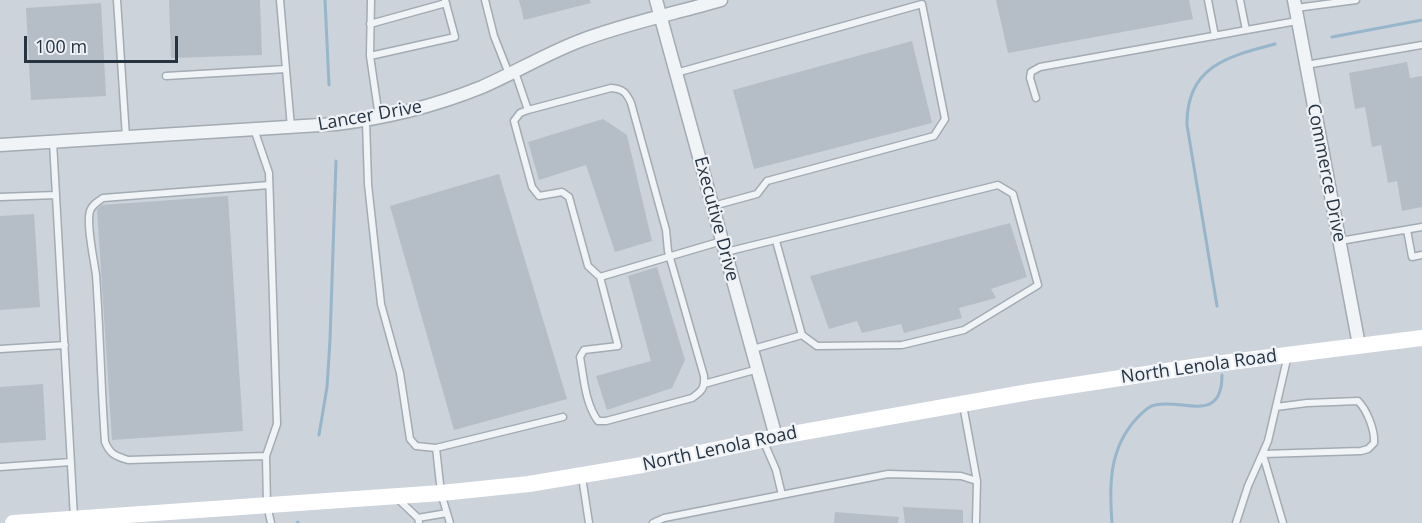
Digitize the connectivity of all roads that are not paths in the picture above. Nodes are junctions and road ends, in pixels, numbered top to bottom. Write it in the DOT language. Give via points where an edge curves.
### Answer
graph roads {
  1 [pos="117,0"];
  2 [pos="280,0"];
  3 [pos="371,0"];
  4 [pos="485,0"];
  5 [pos="656,0"];
  6 [pos="722,0"];
  7 [pos="1208,0"];
  8 [pos="1240,0"];
  9 [pos="1356,0"];
  10 [pos="446,1"];
  11 [pos="922,2"];
  12 [pos="1294,4"];
  13 [pos="661,17"];
  14 [pos="1297,21"];
  15 [pos="370,24"];
  16 [pos="1246,30"];
  17 [pos="1215,36"];
  18 [pos="1422,45"];
  19 [pos="370,57"];
  20 [pos="1306,65"];
  21 [pos="286,69"];
  22 [pos="512,73"];
  23 [pos="676,73"];
  24 [pos="166,75"];
  25 [pos="1036,98"];
  26 [pos="528,110"];
  27 [pos="379,118"];
  28 [pos="366,120"];
  29 [pos="291,127"];
  30 [pos="254,129"];
  31 [pos="126,137"];
  32 [pos="53,142"];
  33 [pos="0,146"];
  34 [pos="269,184"];
  35 [pos="56,195"];
  36 [pos="0,198"];
  37 [pos="713,206"];
  38 [pos="1422,227"];
  39 [pos="1407,230"];
  40 [pos="776,241"];
  41 [pos="1339,241"];
  42 [pos="724,247"];
  43 [pos="1422,255"];
  44 [pos="670,256"];
  45 [pos="600,277"];
  46 [pos="802,335"];
  47 [pos="1422,338"];
  48 [pos="65,345"];
  49 [pos="1359,345"];
  50 [pos="0,349"];
  51 [pos="753,349"];
  52 [pos="1288,355"];
  53 [pos="758,369"];
  54 [pos="704,384"];
  55 [pos="963,404"];
  56 [pos="1276,407"];
  57 [pos="563,417"];
  58 [pos="770,438"];
  59 [pos="436,448"];
  60 [pos="1263,454"];
  61 [pos="266,456"];
  62 [pos="71,462"];
  63 [pos="0,467"];
  64 [pos="582,476"];
  65 [pos="977,481"];
  66 [pos="441,494"];
  67 [pos="782,495"];
  68 [pos="395,496"];
  69 [pos="267,505"];
  70 [pos="447,513"];
  71 [pos="74,519"];
  72 [pos="419,521"];
  73 [pos="13,523"];
  74 [pos="271,523"];
  75 [pos="450,523"];
  76 [pos="589,523"];
  77 [pos="653,523"];
  78 [pos="976,523"];
  79 [pos="1236,523"];
  80 [pos="1283,523"];
  1 -- 31 [label="lane"];
  2 -- 21 [label="lane"];
  3 -- 15 [label="lane"];
  4 -- 22 [label="lane" via="494,36"];
  5 -- 13 [label="street, Executive Drive"];
  6 -- 13 [label="street, Lancer Drive"];
  7 -- 17 [label="lane"];
  8 -- 16 [label="lane"];
  9 -- 12 [label="lane"];
  10 -- 15 [label="lane"];
  10 -- 19 [label="lane" via="455,38"];
  11 -- 23 [label="lane"];
  11 -- 37 [label="lane" via="945,119 934,136 766,181 757,195"];
  12 -- 14 [label="street, Commerce Drive"];
  13 -- 22 [label="street, Lancer Drive" via="581,41"];
  13 -- 23 [label="street, Executive Drive"];
  14 -- 16 [label="lane"];
  14 -- 20 [label="street, Commerce Drive"];
  15 -- 19 [label="lane"];
  16 -- 17 [label="lane"];
  17 -- 25 [label="lane" via="1040,67 1031,72 1030,78"];
  18 -- 20 [label="lane"];
  19 -- 27 [label="lane"];
  20 -- 41 [label="street, Commerce Drive"];
  21 -- 24 [label="lane"];
  21 -- 29 [label="lane"];
  22 -- 26 [label="lane"];
  22 -- 27 [label="street, Lancer Drive" via="445,101"];
  23 -- 37 [label="street, Executive Drive"];
  26 -- 44 [label="lane" via="611,88 627,94"];
  26 -- 45 [label="lane" via="514,121 532,187 540,196 562,192 569,197 588,266"];
  27 -- 28 [label="street, Lancer Drive"];
  28 -- 29 [label="street, Lancer Drive"];
  28 -- 59 [label="lane" via="368,184 381,304 400,373 410,439 416,446"];
  29 -- 30 [label="street, Lancer Drive"];
  30 -- 31 [label="street, Lancer Drive"];
  30 -- 34 [label="lane" via="269,172"];
  31 -- 32 [label="street, Lancer Drive"];
  32 -- 33 [label="street, Lancer Drive"];
  32 -- 35 [label="lane"];
  34 -- 61 [label="lane" via="277,424"];
  34 -- 61 [label="lane" via="103,198 90,212 89,231 94,252 105,442 109,451 128,460"];
  35 -- 36 [label="lane"];
  35 -- 48 [label="lane"];
  37 -- 42 [label="street, Executive Drive"];
  38 -- 39 [label="lane"];
  39 -- 41 [label="lane"];
  39 -- 43 [label="lane" via="1412,257"];
  40 -- 42 [label="lane"];
  40 -- 46 [label="lane"];
  40 -- 46 [label="lane" via="998,185 1013,194 1038,285 964,330 902,345 817,346"];
  41 -- 49 [label="street, Commerce Drive"];
  42 -- 44 [label="lane"];
  42 -- 51 [label="street, Executive Drive"];
  44 -- 45 [label="lane"];
  44 -- 54 [label="lane"];
  45 -- 54 [label="lane" via="618,346 584,350 580,357 586,395 598,421 692,398 702,392"];
  46 -- 51 [label="lane"];
  47 -- 49 [label="main road, North Lenola Road"];
  48 -- 50 [label="lane"];
  48 -- 62 [label="lane"];
  49 -- 52 [label="main road, North Lenola Road"];
  51 -- 53 [label="street, Executive Drive"];
  52 -- 55 [label="main road, North Lenola Road"];
  52 -- 56 [label="lane"];
  53 -- 54 [label="lane"];
  53 -- 58 [label="street, Executive Drive"];
  55 -- 58 [label="main road, North Lenola Road"];
  55 -- 65 [label="lane"];
  56 -- 60 [label="lane"];
  56 -- 60 [label="lane" via="1358,401 1374,433 1374,443 1360,451"];
  57 -- 59 [label="lane"];
  58 -- 64 [label="main road, North Lenola Road"];
  58 -- 67 [label="lane"];
  59 -- 66 [label="lane"];
  60 -- 79 [label="lane"];
  60 -- 80 [label="lane"];
  61 -- 69 [label="lane"];
  62 -- 63 [label="lane"];
  62 -- 71 [label="lane"];
  64 -- 66 [label="main road, North Lenola Road"];
  64 -- 76 [label="lane"];
  65 -- 67 [label="lane" via="961,476 888,474"];
  65 -- 78 [label="lane"];
  66 -- 68 [label="main road, North Lenola Road"];
  66 -- 70 [label="lane"];
  67 -- 77 [label="lane"];
  68 -- 69 [label="main road, North Lenola Road"];
  68 -- 72 [label="lane"];
  69 -- 71 [label="main road, North Lenola Road"];
  69 -- 74 [label="lane"];
  70 -- 72 [label="lane"];
  70 -- 75 [label="lane"];
  71 -- 73 [label="main road, North Lenola Road"];
}
